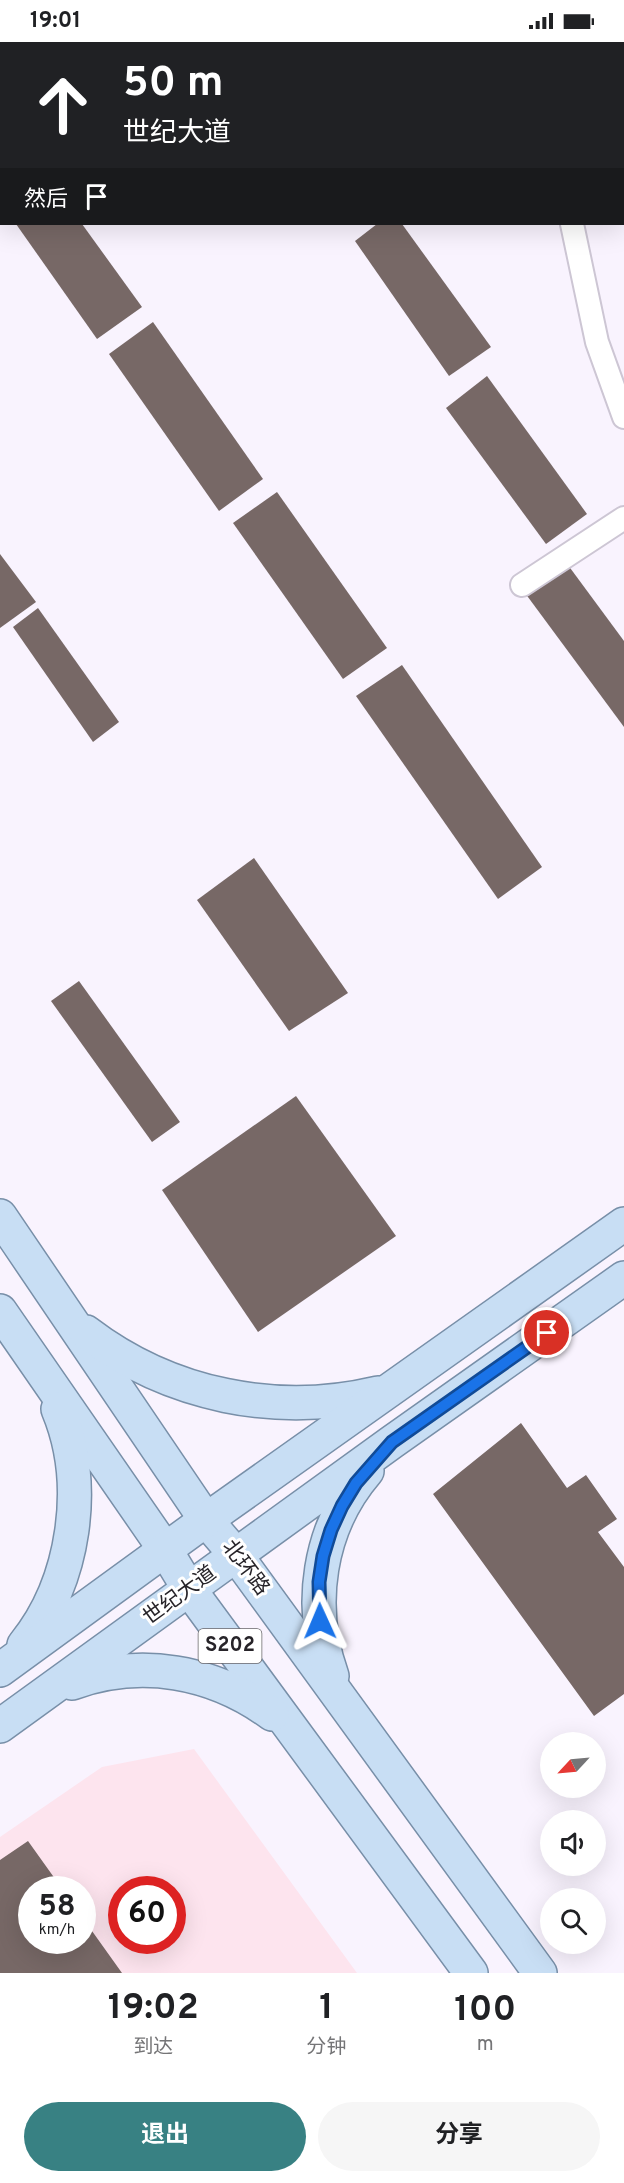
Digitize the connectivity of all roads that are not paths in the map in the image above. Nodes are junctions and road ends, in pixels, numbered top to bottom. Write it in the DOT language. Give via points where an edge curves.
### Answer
graph roads {
  1 [pos="572,225"];
  2 [pos="624,417"];
  3 [pos="624,518"];
  4 [pos="522,585"];
  5 [pos="0,1216"];
  6 [pos="624,1224"];
  7 [pos="624,1278"];
  8 [pos="0,1311"];
  9 [pos="72,1321"];
  10 [pos="35,1362"];
  11 [pos="389,1391"];
  12 [pos="392,1442"];
  13 [pos="206,1520"];
  14 [pos="165,1551"];
  15 [pos="236,1555"];
  16 [pos="189,1590"];
  17 [pos="4,1667"];
  18 [pos="33,1702"];
  19 [pos="347,1707"];
  20 [pos="0,1726"];
  21 [pos="296,1735"];
  22 [pos="471,1973"];
  23 [pos="540,1973"];
  1 -- 2 [label="street" via="597,342"];
  3 -- 4 [label="street"];
  5 -- 9 [label="main road, 北环路 / S202"];
  6 -- 11 [label="main road"];
  7 -- 12 [label="main road, 世纪大道"];
  8 -- 10 [label="main road, S202"];
  9 -- 11 [label="main road" via="129,1360 171,1380 226,1396 324,1403"];
  9 -- 13 [label="main road, 北环路 / S202"];
  10 -- 14 [label="main road, S202"];
  10 -- 17 [label="main road" via="53,1396 68,1442 73,1519 57,1587 28,1640"];
  11 -- 13 [label="main road"];
  12 -- 15 [label="main road, 世纪大道"];
  12 -- 19 [label="main road" via="356,1483 342,1506 323,1556 318,1608 321,1634 326,1659"];
  13 -- 14 [label="main road"];
  13 -- 15 [label="main road, 北环路 / S202"];
  14 -- 16 [label="main road, S202"];
  14 -- 17 [label="main road"];
  15 -- 16 [label="main road, 世纪大道"];
  15 -- 19 [label="main road, 北环路 / S202"];
  16 -- 18 [label="main road, 世纪大道"];
  16 -- 21 [label="main road, S202"];
  18 -- 20 [label="main road, 世纪大道"];
  18 -- 21 [label="main road" via="86,1678 144,1669 173,1671 201,1677 252,1699"];
  19 -- 23 [label="main road, 北环路 / S202"];
  21 -- 22 [label="main road, S202"];
}
